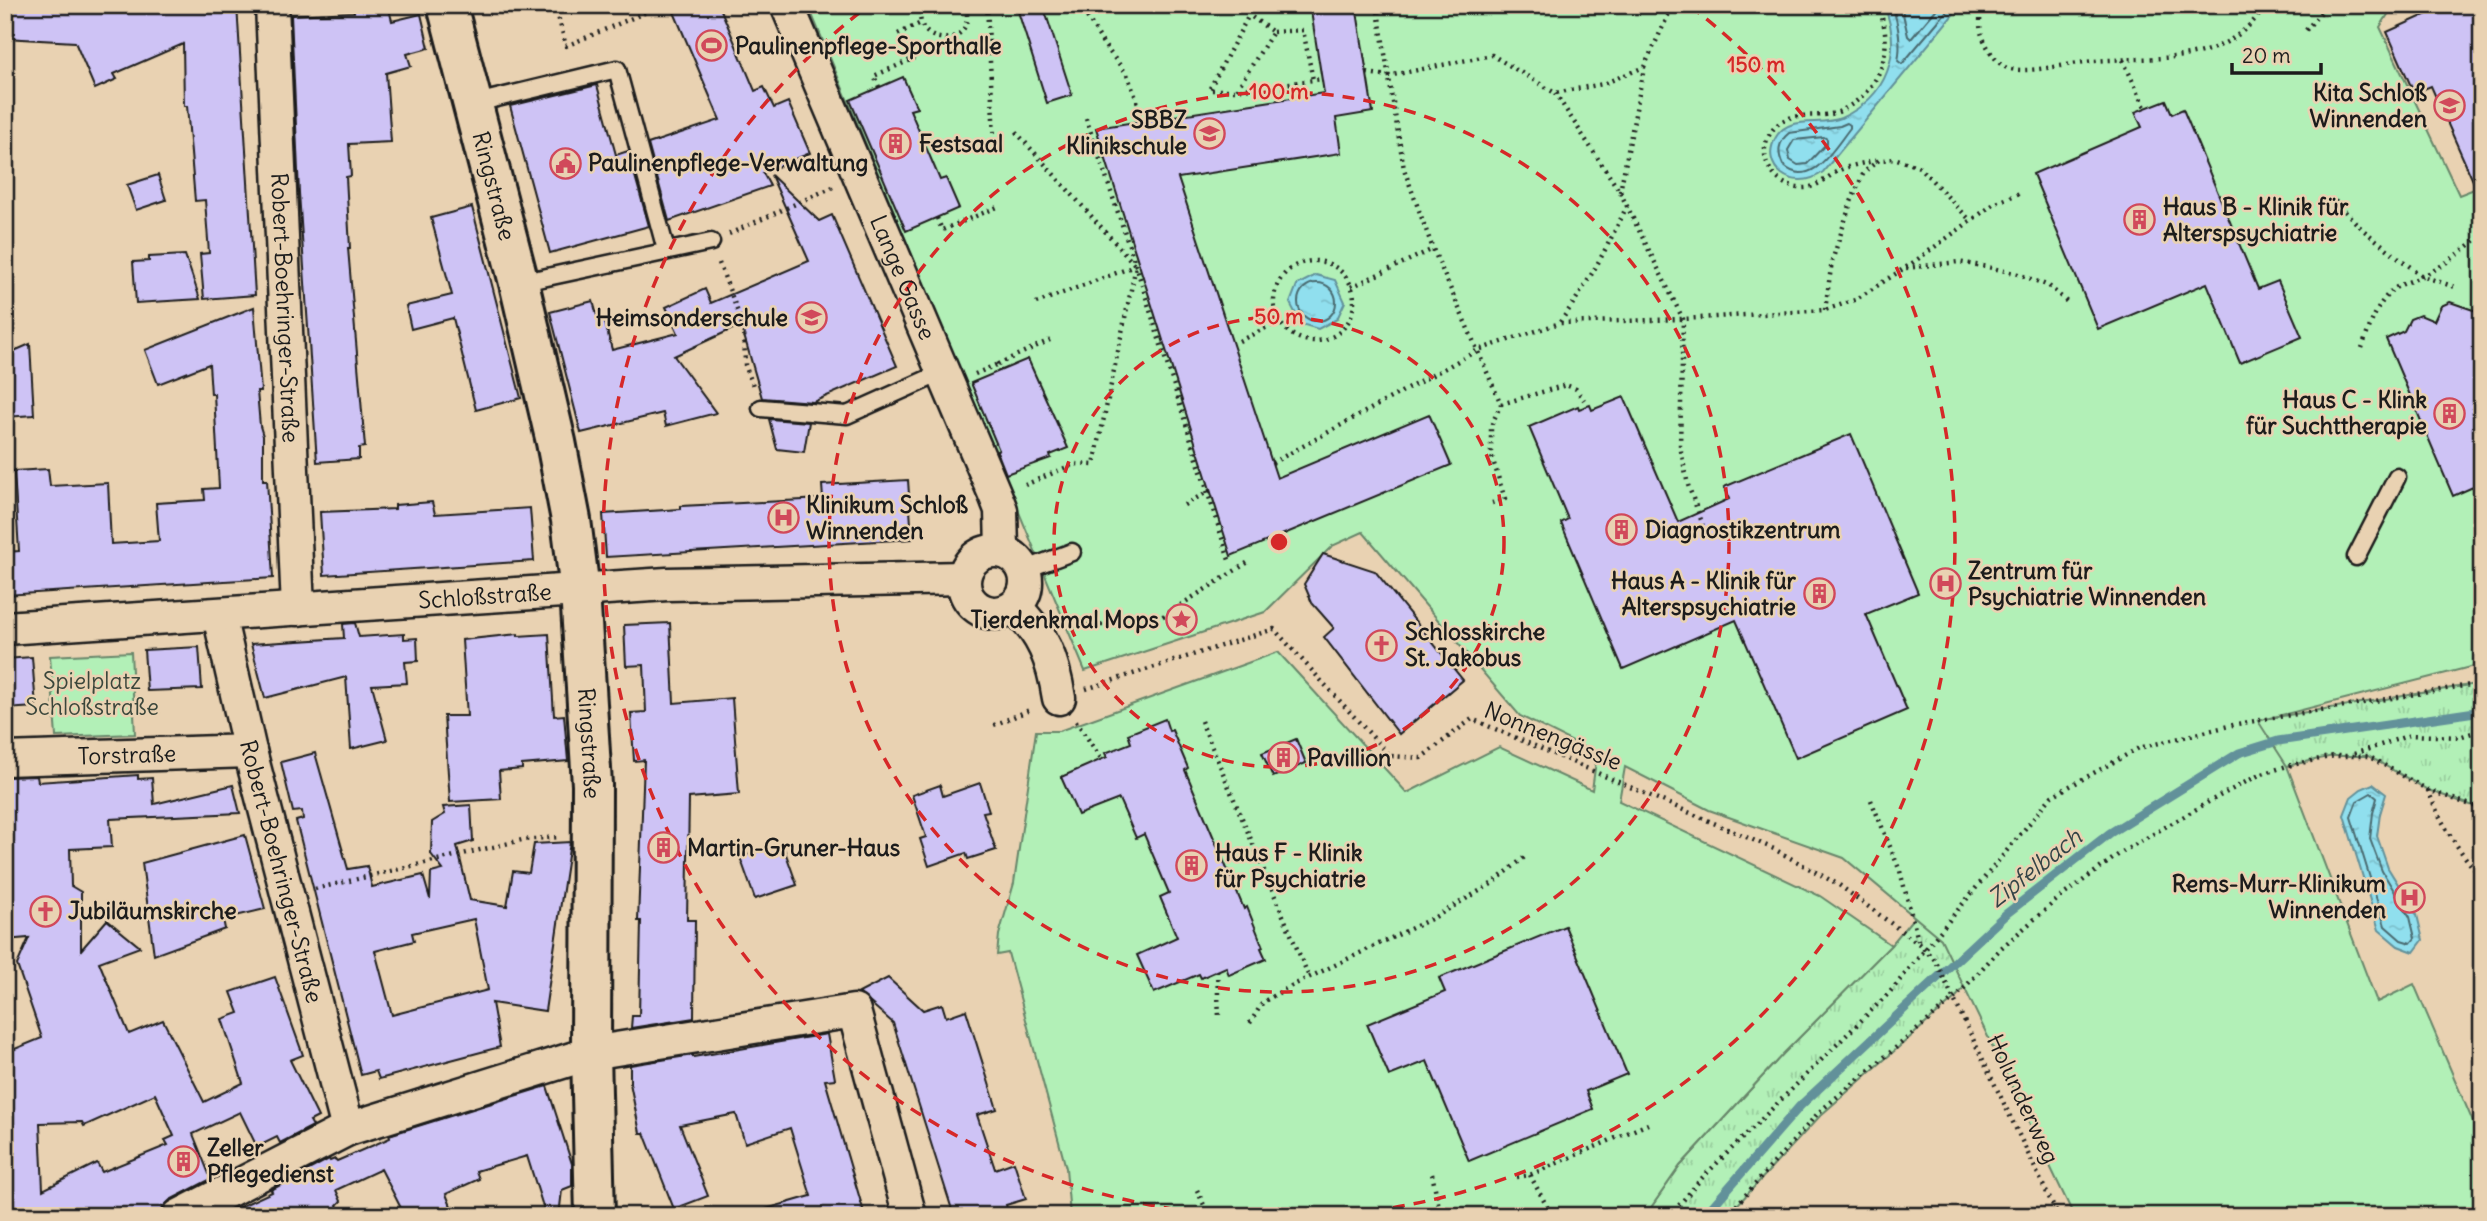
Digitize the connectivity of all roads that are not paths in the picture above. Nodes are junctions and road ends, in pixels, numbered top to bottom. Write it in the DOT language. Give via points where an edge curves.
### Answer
graph roads {
  1 [pos="272,5"];
  2 [pos="447,5"];
  3 [pos="787,5"];
  4 [pos="472,104"];
  5 [pos="710,242"];
  6 [pos="666,250"];
  7 [pos="519,283"];
  8 [pos="943,372"];
  9 [pos="761,408"];
  10 [pos="2397,477"];
  11 [pos="1072,552"];
  12 [pos="2356,557"];
  13 [pos="1013,561"];
  14 [pos="964,578"];
  15 [pos="580,591"];
  16 [pos="1014,607"];
  17 [pos="298,610"];
  18 [pos="219,615"];
  19 [pos="5,628"];
  20 [pos="1059,698"];
  21 [pos="250,751"];
  22 [pos="5,759"];
  23 [pos="591,1054"];
  24 [pos="348,1129"];
  25 [pos="179,1216"];
  26 [pos="595,1216"];
  27 [pos="910,1216"];
  1 -- 17 [label="street, Robert-Boehringer-Straße"];
  2 -- 4 [label="street, Ringstraße"];
  3 -- 8 [label="street, Lange Gasse"];
  4 -- 6 [label="lane" via="617,69"];
  4 -- 7 [label="street, Ringstraße"];
  5 -- 6 [label="lane"];
  6 -- 7 [label="lane"];
  7 -- 15 [label="street, Ringstraße" via="556,442"];
  8 -- 9 [label="lane" via="847,415"];
  8 -- 13 [label="street, Lange Gasse" via="1001,510"];
  10 -- 12 [label="lane"];
  11 -- 13 [label="lane"];
  13 -- 14 [label="street" via="982,554"];
  13 -- 16 [label="street" via="1027,580"];
  14 -- 15 [label="street, Schloßstraße" via="667,584"];
  14 -- 16 [label="street" via="968,598 984,611"];
  15 -- 17 [label="street, Schloßstraße"];
  15 -- 23 [label="street, Ringstraße" via="592,785"];
  16 -- 20 [label="street" via="1039,636 1054,669"];
  17 -- 18 [label="street, Schloßstraße"];
  18 -- 19 [label="street, Schloßstraße"];
  18 -- 21 [label="street, Robert-Boehringer-Straße"];
  21 -- 22 [label="street, Torstraße"];
  21 -- 24 [label="street, Robert-Boehringer-Straße"];
  23 -- 24 [label="street"];
  23 -- 26 [label="street, Ringstraße"];
  23 -- 27 [label="street" via="853,1011"];
  24 -- 25 [label="street"];
}
